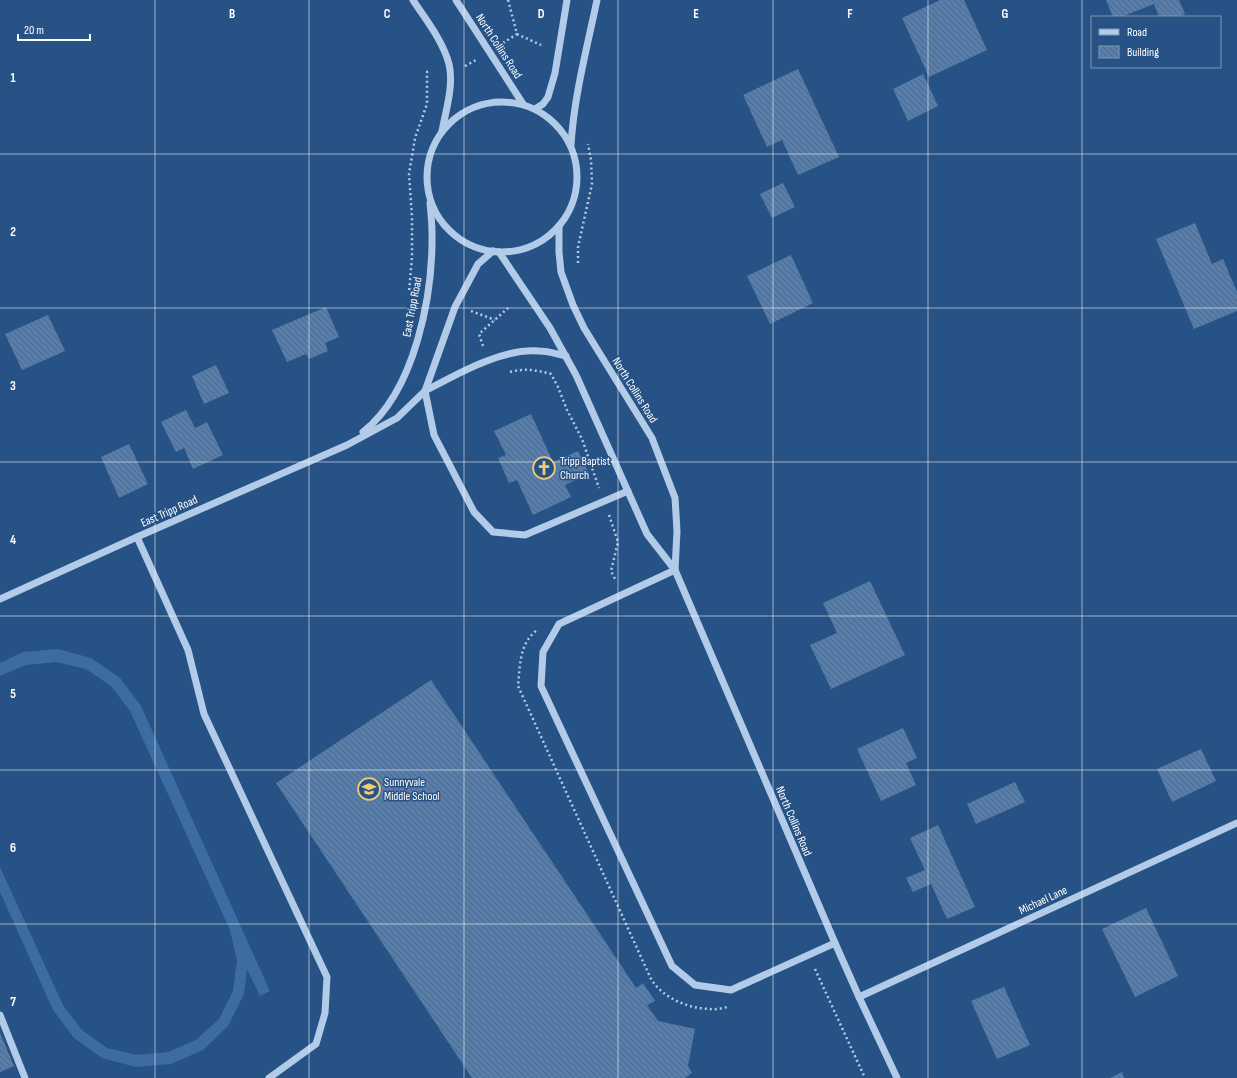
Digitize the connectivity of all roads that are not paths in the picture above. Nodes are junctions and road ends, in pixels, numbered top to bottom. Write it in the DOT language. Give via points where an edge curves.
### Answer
graph roads {
  1 [pos="413,0"];
  2 [pos="456,0"];
  3 [pos="567,0"];
  4 [pos="598,0"];
  5 [pos="523,104"];
  6 [pos="535,109"];
  7 [pos="442,131"];
  8 [pos="571,145"];
  9 [pos="429,198"];
  10 [pos="560,226"];
  11 [pos="496,252"];
  12 [pos="566,356"];
  13 [pos="425,391"];
  14 [pos="347,445"];
  15 [pos="628,491"];
  16 [pos="137,537"];
  17 [pos="675,570"];
  18 [pos="0,599"];
  19 [pos="1237,823"];
  20 [pos="835,943"];
  21 [pos="859,997"];
  22 [pos="0,1015"];
  23 [pos="25,1078"];
  24 [pos="269,1078"];
  25 [pos="897,1078"];
  1 -- 7 [label="street" via="430,24 449,64 450,87"];
  2 -- 5 [label="street, North Collins Road"];
  3 -- 6 [label="street" via="555,73 548,97"];
  4 -- 8 [label="street" via="578,87"];
  5 -- 6 [label="street"];
  5 -- 7 [label="street" via="502,102 480,105 459,115"];
  6 -- 8 [label="street" via="559,127"];
  7 -- 9 [label="street, East Tripp Road" via="431,152 426,175"];
  8 -- 10 [label="street" via="577,166 577,187 571,207"];
  9 -- 11 [label="street" via="439,219 455,236 476,248"];
  9 -- 14 [label="street, East Tripp Road" via="431,266 418,339 403,380 390,404 374,424"];
  10 -- 11 [label="street" via="543,240 522,250"];
  10 -- 17 [label="street, North Collins Road" via="561,272 573,305 584,328 652,438 675,498 678,531"];
  11 -- 12 [label="street, North Collins Road" via="550,328"];
  11 -- 13 [label="street, East Tripp Road" via="478,264 455,307"];
  12 -- 13 [label="street" via="538,350 519,352 488,361"];
  12 -- 15 [label="street, North Collins Road"];
  13 -- 14 [label="street, East Tripp Road" via="397,418"];
  13 -- 15 [label="street" via="434,435 474,512 493,532 525,535"];
  14 -- 16 [label="street, East Tripp Road"];
  15 -- 17 [label="street, North Collins Road" via="647,534"];
  16 -- 18 [label="street, East Tripp Road"];
  16 -- 24 [label="street" via="188,650 204,714 327,977 325,1014 316,1044"];
  17 -- 20 [label="street, North Collins Road"];
  17 -- 20 [label="street" via="559,624 543,652 541,686 672,966 695,986 731,990"];
  19 -- 21 [label="street, Michael Lane"];
  20 -- 21 [label="street, North Collins Road"];
  21 -- 25 [label="street, North Collins Road"];
  22 -- 23 [label="street"];
}
